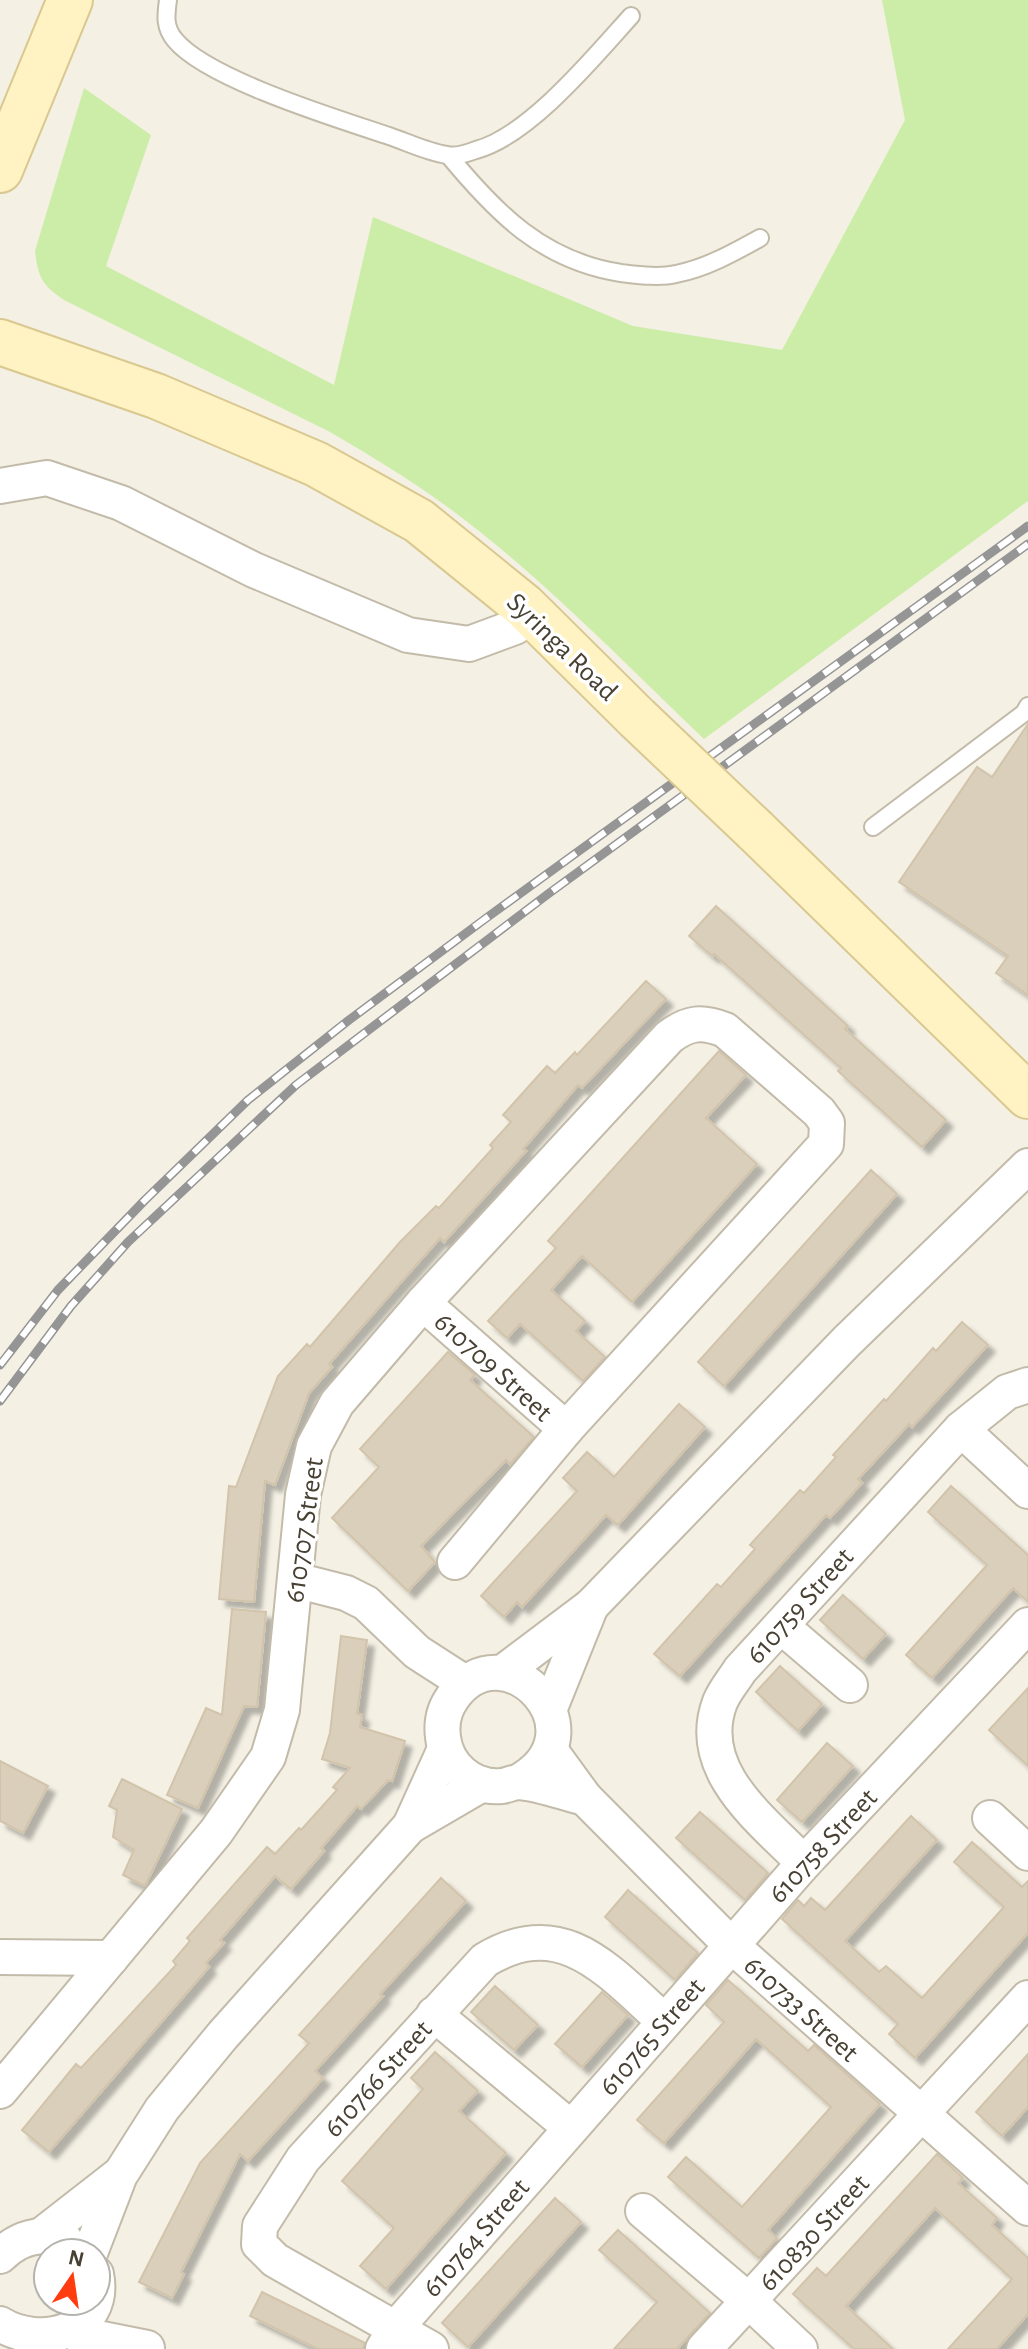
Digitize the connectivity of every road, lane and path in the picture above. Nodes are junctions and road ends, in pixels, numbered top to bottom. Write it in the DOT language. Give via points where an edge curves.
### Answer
graph roads {
  1 [pos="70,0"];
  2 [pos="168,0"];
  3 [pos="631,16"];
  4 [pos="449,156"];
  5 [pos="0,170"];
  6 [pos="760,238"];
  7 [pos="0,342"];
  8 [pos="0,486"];
  9 [pos="532,614"];
  10 [pos="1028,706"];
  11 [pos="873,827"];
  12 [pos="1028,1096"];
  13 [pos="1028,1166"];
  14 [pos="423,1303"];
  15 [pos="1028,1385"];
  16 [pos="566,1429"];
  17 [pos="961,1429"];
  18 [pos="1028,1491"];
  19 [pos="455,1562"];
  20 [pos="295,1580"];
  21 [pos="591,1606"];
  22 [pos="1028,1625"];
  23 [pos="781,1626"];
  24 [pos="417,1652"];
  25 [pos="502,1673"];
  26 [pos="465,1683"];
  27 [pos="850,1685"];
  28 [pos="550,1708"];
  29 [pos="442,1736"];
  30 [pos="550,1750"];
  31 [pos="518,1782"];
  32 [pos="482,1784"];
  33 [pos="585,1798"];
  34 [pos="990,1818"];
  35 [pos="410,1826"];
  36 [pos="1028,1853"];
  37 [pos="804,1863"];
  38 [pos="731,1945"];
  39 [pos="0,1957"];
  40 [pos="111,1958"];
  41 [pos="1028,1998"];
  42 [pos="434,2014"];
  43 [pos="664,2021"];
  44 [pos="0,2091"];
  45 [pos="922,2115"];
  46 [pos="571,2128"];
  47 [pos="120,2175"];
  48 [pos="1028,2208"];
  49 [pos="643,2211"];
  50 [pos="42,2235"];
  51 [pos="51,2237"];
  52 [pos="96,2237"];
  53 [pos="0,2256"];
  54 [pos="749,2301"];
  55 [pos="112,2306"];
  56 [pos="91,2317"];
  57 [pos="0,2324"];
  58 [pos="77,2334"];
  59 [pos="389,2339"];
  60 [pos="40,2347"];
  61 [pos="148,2348"];
  62 [pos="431,2349"];
  63 [pos="704,2349"];
  64 [pos="800,2349"];
  1 -- 5 [label="street"];
  2 -- 4 [label="lane" via="165,21 173,39 192,57 331,117"];
  3 -- 4 [label="lane" via="565,89 515,130 480,150"];
  4 -- 6 [label="lane" via="490,203 531,238 606,271 674,275 724,258"];
  7 -- 9 [label="street, Syringa Road" via="156,396 316,464 419,521"];
  8 -- 9 [label="street" via="47,478 121,503 254,570 408,635 469,644 515,627"];
  9 -- 12 [label="street, Syringa Road, bridge"];
  10 -- 11 [label="lane"];
  13 -- 21 [label="street" via="847,1341"];
  14 -- 16 [label="street, 610709 Street"];
  14 -- 16 [label="street, 610707 Street" via="683,1027 696,1023 725,1030 819,1112 827,1123 826,1144"];
  14 -- 20 [label="street, 610707 Street" via="337,1403 314,1446 303,1495"];
  15 -- 17 [label="street, 610759 Street" via="1007,1392"];
  16 -- 19 [label="street"];
  17 -- 18 [label="street"];
  17 -- 23 [label="street, 610759 Street"];
  20 -- 24 [label="street" via="366,1603"];
  20 -- 40 [label="street, 610707 Street" via="282,1710 268,1757 216,1832"];
  21 -- 25 [label="street"];
  21 -- 28 [label="street"];
  22 -- 37 [label="street, 610758 Street"];
  23 -- 27 [label="street"];
  23 -- 37 [label="street, 610759 Street" via="721,1699 716,1754 735,1792"];
  24 -- 26 [label="street"];
  24 -- 29 [label="street"];
  25 -- 26 [label="street"];
  25 -- 28 [label="street" via="538,1691"];
  26 -- 29 [label="street" via="452,1698"];
  28 -- 30 [label="street"];
  29 -- 32 [label="street" via="460,1771"];
  29 -- 35 [label="street"];
  30 -- 31 [label="street" via="532,1774"];
  30 -- 33 [label="street, 610733 Street"];
  31 -- 32 [label="street"];
  31 -- 33 [label="street"];
  32 -- 35 [label="street"];
  33 -- 38 [label="street, 610733 Street"];
  34 -- 36 [label="street"];
  35 -- 47 [label="street" via="223,2035 162,2109"];
  37 -- 38 [label="street, 610758 Street"];
  38 -- 43 [label="street, 610765 Street"];
  38 -- 45 [label="street, 610733 Street"];
  39 -- 40 [label="street"];
  40 -- 44 [label="street, 610707 Street"];
  41 -- 45 [label="street, 610830 Street"];
  42 -- 43 [label="street, 610766 Street" via="485,1960 527,1942 576,1949 597,1961"];
  42 -- 46 [label="street"];
  42 -- 59 [label="street, 610766 Street" via="303,2159 257,2236 275,2260"];
  43 -- 46 [label="street, 610765 Street"];
  45 -- 48 [label="street, 610733 Street"];
  45 -- 54 [label="street, 610830 Street"];
  46 -- 59 [label="street, 610764 Street"];
  47 -- 50 [label="street"];
  47 -- 52 [label="street"];
  49 -- 54 [label="street"];
  50 -- 51 [label="street"];
  50 -- 53 [label="street" via="25,2238"];
  54 -- 63 [label="street, 610830 Street"];
  54 -- 64 [label="street"];
  55 -- 61 [label="street"];
  56 -- 58 [label="street"];
  57 -- 60 [label="street" via="16,2338"];
  58 -- 60 [label="street"];
  58 -- 61 [label="street"];
  59 -- 62 [label="street"];
}
